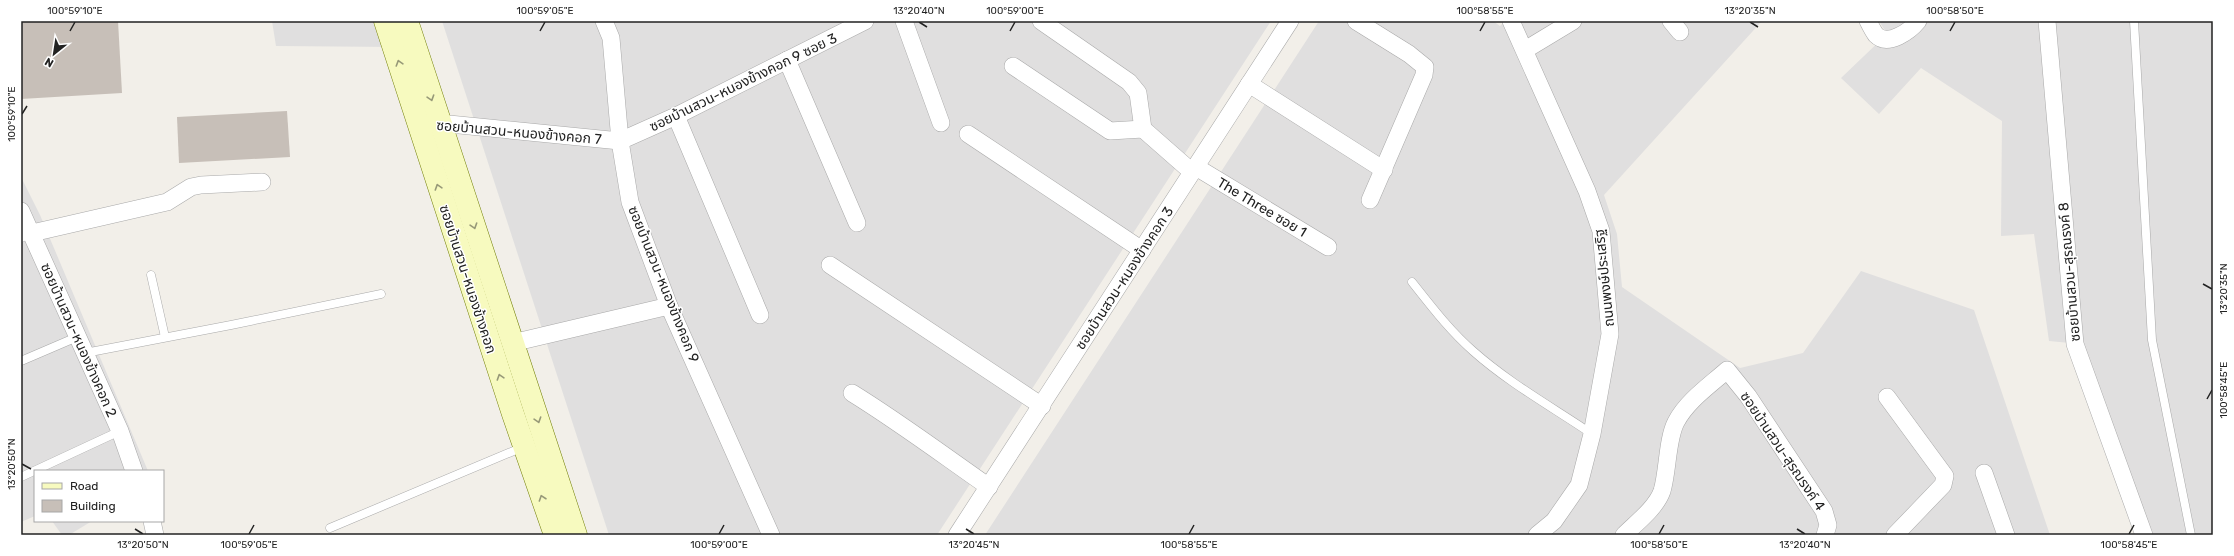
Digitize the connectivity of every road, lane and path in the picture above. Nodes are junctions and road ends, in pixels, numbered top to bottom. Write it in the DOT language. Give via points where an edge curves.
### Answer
graph roads {
  1 [pos="385,21"];
  2 [pos="407,21"];
  3 [pos="865,21"];
  4 [pos="904,21"];
  5 [pos="1041,21"];
  6 [pos="1290,21"];
  7 [pos="1356,21"];
  8 [pos="1510,21"];
  9 [pos="1574,21"];
  10 [pos="1918,21"];
  11 [pos="2047,21"];
  12 [pos="2134,21"];
  13 [pos="607,22"];
  14 [pos="1869,23"];
  15 [pos="1525,50"];
  16 [pos="787,60"];
  17 [pos="1013,66"];
  18 [pos="1249,84"];
  19 [pos="676,116"];
  20 [pos="439,123"];
  21 [pos="942,123"];
  22 [pos="418,126"];
  23 [pos="1143,129"];
  24 [pos="968,134"];
  25 [pos="620,141"];
  26 [pos="1194,170"];
  27 [pos="1384,170"];
  28 [pos="262,182"];
  29 [pos="1370,200"];
  30 [pos="21,211"];
  31 [pos="857,223"];
  32 [pos="27,236"];
  33 [pos="1328,247"];
  34 [pos="1142,250"];
  35 [pos="830,265"];
  36 [pos="151,275"];
  37 [pos="1412,282"];
  38 [pos="381,294"];
  39 [pos="669,306"];
  40 [pos="760,315"];
  41 [pos="77,337"];
  42 [pos="165,337"];
  43 [pos="512,343"];
  44 [pos="85,353"];
  45 [pos="21,361"];
  46 [pos="852,393"];
  47 [pos="1887,397"];
  48 [pos="1042,406"];
  49 [pos="120,432"];
  50 [pos="1592,434"];
  51 [pos="524,447"];
  52 [pos="36,470"];
  53 [pos="134,470"];
  54 [pos="34,471"];
  55 [pos="1984,473"];
  56 [pos="21,477"];
  57 [pos="989,487"];
  58 [pos="152,522"];
  59 [pos="330,528"];
  60 [pos="155,535"];
  61 [pos="555,535"];
  62 [pos="576,535"];
  63 [pos="771,535"];
  64 [pos="957,535"];
  65 [pos="1537,535"];
  66 [pos="1624,535"];
  67 [pos="1825,535"];
  68 [pos="1894,535"];
  69 [pos="2006,535"];
  70 [pos="2144,535"];
  71 [pos="2191,535"];
  22 -- 1 [label="main road, ซอยบ้านสวน-หนองข้างคอก, one-way"];
  2 -- 20 [label="main road, ซอยบ้านสวน-หนองข้างคอก, one-way"];
  3 -- 16 [label="street, ซอยบ้านสวน-หนองข้างคอก 9 ซอย 3"];
  4 -- 21 [label="street"];
  5 -- 23 [label="street" via="1129,82 1138,93"];
  6 -- 18 [label="street, ซอยบ้านสวน-หนองข้างคอก 3"];
  7 -- 27 [label="street" via="1409,54 1424,67 1424,75"];
  8 -- 15 [label="street, ถนนพงษ์ประเสริฐ"];
  9 -- 15 [label="street"];
  10 -- 14 [label="street" via="1892,39 1883,39 1876,35"];
  11 -- 70 [label="street, ซอยบ้านสวน-สุรณรงค์ 8" via="2075,344"];
  12 -- 71 [label="lane" via="2152,340"];
  13 -- 25 [label="street, ซอยบ้านสวน-หนองข้างคอก 9" via="611,38"];
  15 -- 50 [label="street, ถนนพงษ์ประเสริฐ" via="1587,191 1600,231 1610,334"];
  16 -- 19 [label="street, ซอยบ้านสวน-หนองข้างคอก 9 ซอย 3"];
  16 -- 31 [label="street"];
  17 -- 23 [label="street" via="1110,131"];
  18 -- 26 [label="street, ซอยบ้านสวน-หนองข้างคอก 3"];
  18 -- 27 [label="street"];
  19 -- 25 [label="street, ซอยบ้านสวน-หนองข้างคอก 9 ซอย 3"];
  19 -- 40 [label="street"];
  20 -- 22 [label="street, ซอยบ้านสวน-หนองข้างคอก 7"];
  20 -- 25 [label="street, ซอยบ้านสวน-หนองข้างคอก 7"];
  20 -- 43 [label="main road, ซอยบ้านสวน-หนองข้างคอก, one-way"];
  51 -- 22 [label="main road, ซอยบ้านสวน-หนองข้างคอก, one-way"];
  23 -- 26 [label="street, The Three ซอย 1"];
  24 -- 34 [label="street"];
  25 -- 39 [label="street, ซอยบ้านสวน-หนองข้างคอก 9" via="630,202"];
  26 -- 33 [label="street, The Three ซอย 1"];
  26 -- 34 [label="street, ซอยบ้านสวน-หนองข้างคอก 3"];
  27 -- 29 [label="street"];
  28 -- 32 [label="street" via="191,187 167,202"];
  30 -- 32 [label="street, ซอยบ้านสวน-หนองข้างคอก 2"];
  32 -- 41 [label="street, ซอยบ้านสวน-หนองข้างคอก 2"];
  34 -- 48 [label="street, ซอยบ้านสวน-หนองข้างคอก 3"];
  35 -- 48 [label="street"];
  36 -- 42 [label="lane"];
  37 -- 50 [label="lane" via="1446,324 1474,352 1506,377"];
  38 -- 42 [label="lane"];
  39 -- 43 [label="street"];
  39 -- 63 [label="street, ซอยบ้านสวน-หนองข้างคอก 9"];
  41 -- 44 [label="street, ซอยบ้านสวน-หนองข้างคอก 2"];
  41 -- 45 [label="lane"];
  42 -- 44 [label="lane"];
  43 -- 62 [label="main road, ซอยบ้านสวน-หนองข้างคอก, one-way"];
  44 -- 49 [label="street, ซอยบ้านสวน-หนองข้างคอก 2"];
  46 -- 57 [label="street" via="900,423"];
  47 -- 68 [label="street" via="1945,476 1943,485"];
  48 -- 57 [label="street, ซอยบ้านสวน-หนองข้างคอก 3"];
  49 -- 52 [label="lane"];
  49 -- 53 [label="street, ซอยบ้านสวน-หนองข้างคอก 2"];
  50 -- 65 [label="street, ถนนพงษ์ประเสริฐ" via="1579,485 1554,521"];
  51 -- 59 [label="lane"];
  61 -- 51 [label="main road, ซอยบ้านสวน-หนองข้างคอก, one-way"];
  54 -- 56 [label="lane"];
  55 -- 69 [label="street"];
  57 -- 64 [label="street, ซอยบ้านสวน-หนองข้างคอก 3"];
  58 -- 60 [label="street"];
  66 -- 67 [label="street, ซอยบ้านสวน-สุรณรงค์ 4" via="1662,492 1675,424 1681,414 1689,403 1727,370 1748,396 1824,512 1828,525"];
}
